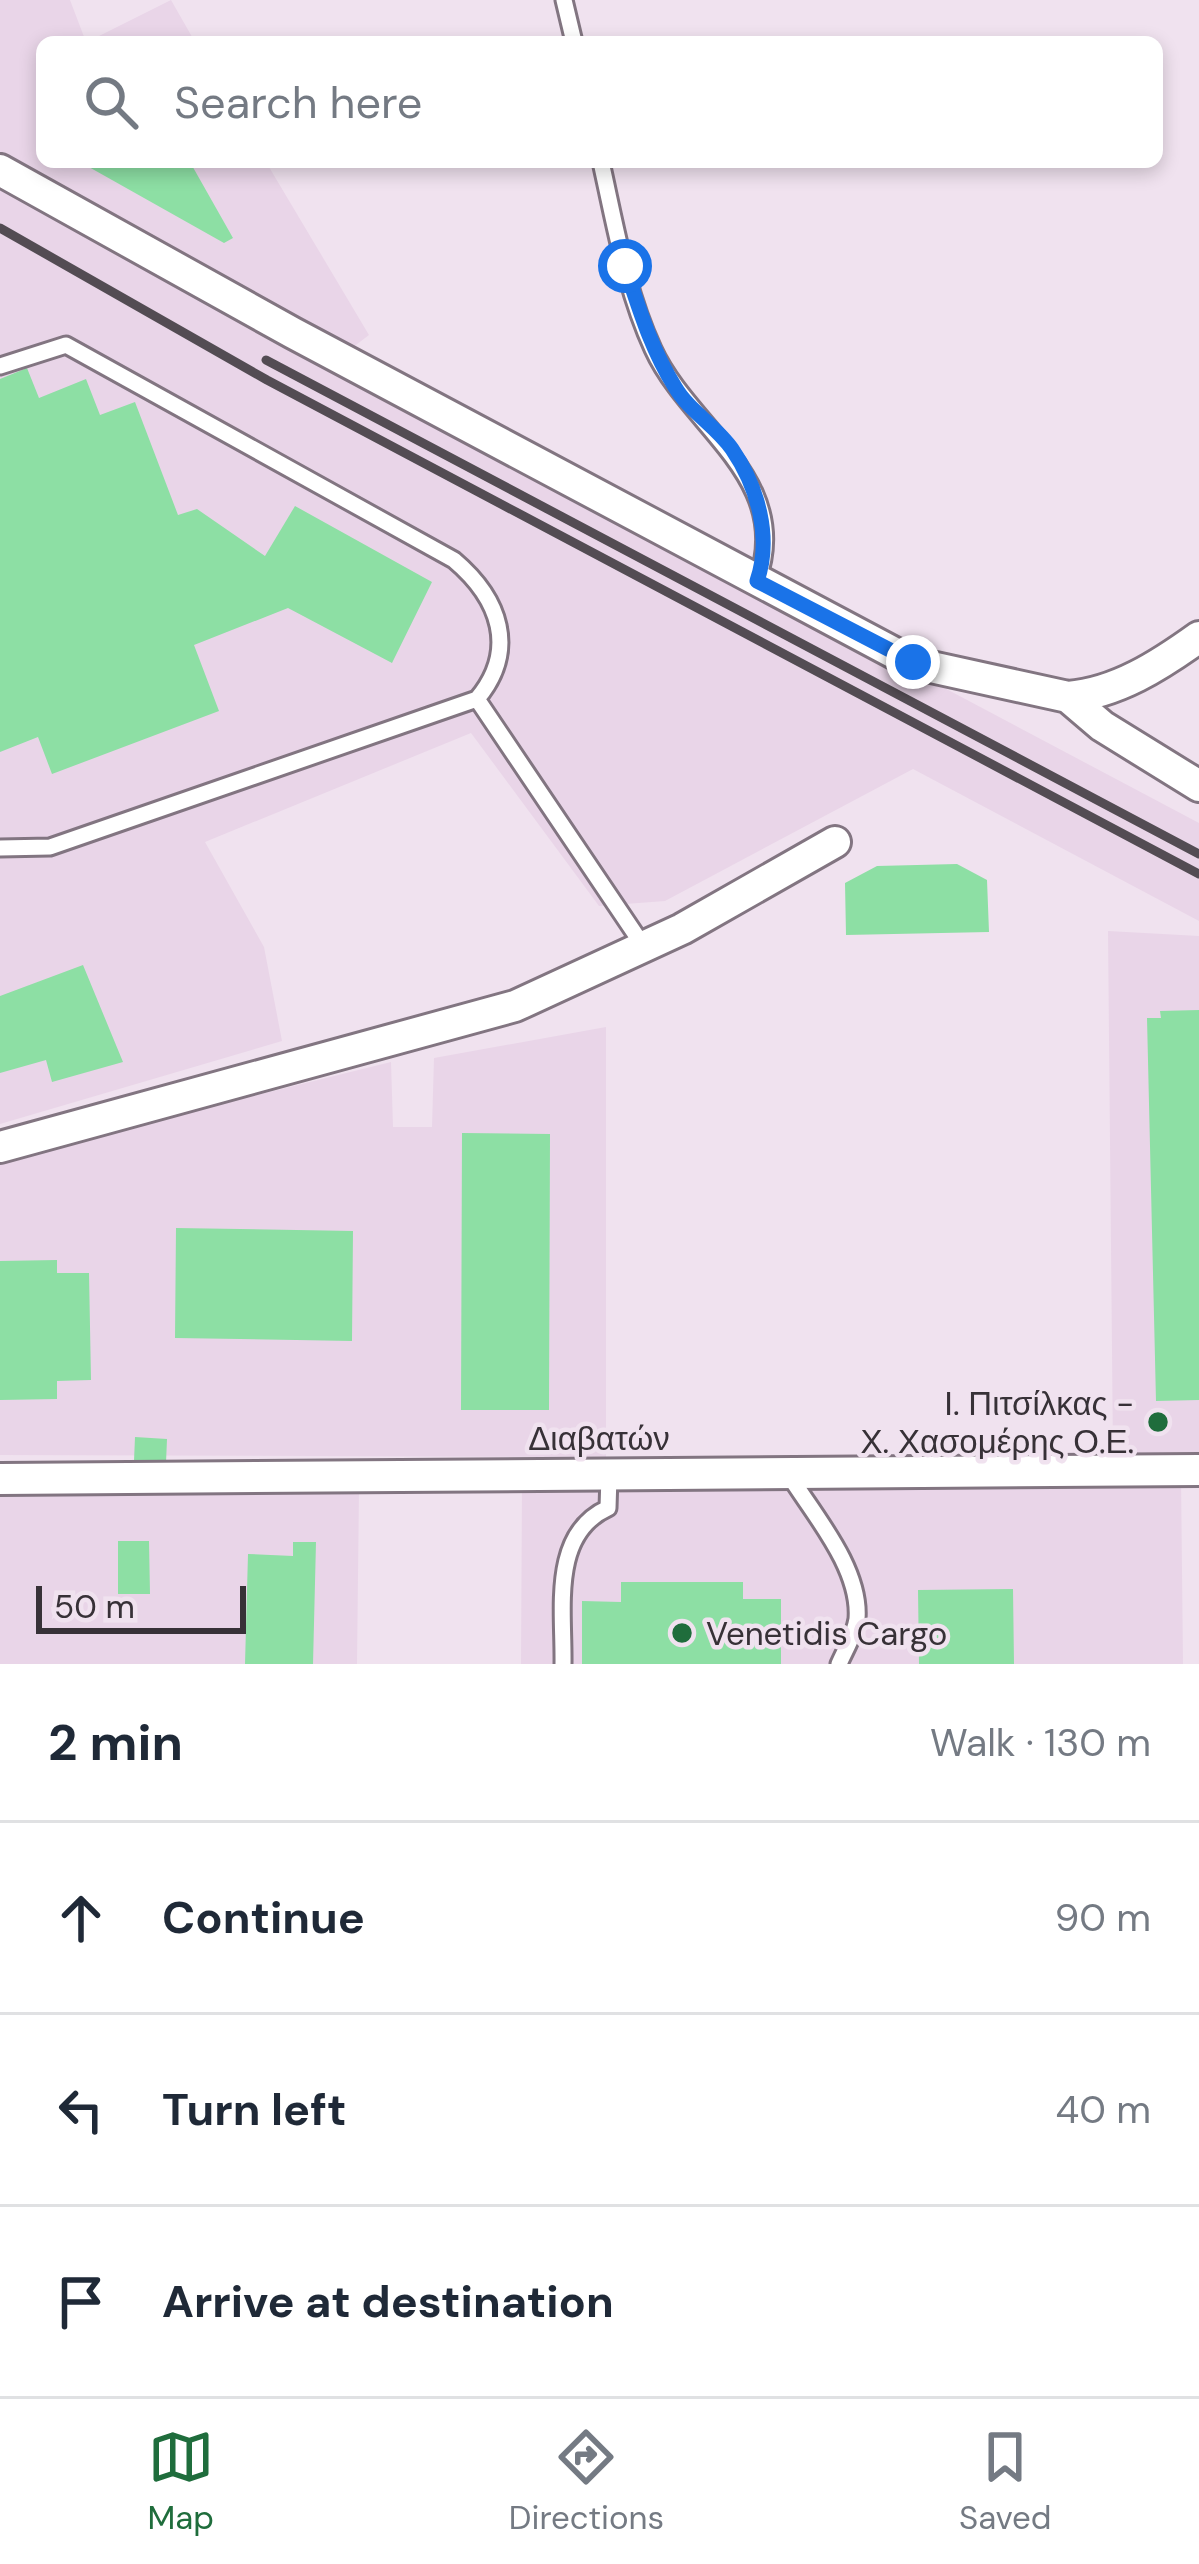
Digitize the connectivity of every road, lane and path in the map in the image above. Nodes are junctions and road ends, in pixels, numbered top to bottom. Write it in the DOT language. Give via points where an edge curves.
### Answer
graph roads {
  1 [pos="564,0"];
  2 [pos="573,36"];
  3 [pos="602,168"];
  4 [pos="0,170"];
  5 [pos="0,366"];
  6 [pos="757,581"];
  7 [pos="1199,637"];
  8 [pos="1067,697"];
  9 [pos="477,699"];
  10 [pos="1199,786"];
  11 [pos="835,842"];
  12 [pos="0,848"];
  13 [pos="644,947"];
  14 [pos="0,1147"];
  15 [pos="1199,1470"];
  16 [pos="786,1471"];
  17 [pos="609,1476"];
  18 [pos="0,1479"];
  19 [pos="562,1664"];
  20 [pos="839,1664"];
  1 -- 2 [label="lane"];
  3 -- 6 [label="lane" via="652,348 678,393 732,449 759,506 766,555"];
  4 -- 6 [label="street"];
  5 -- 9 [label="lane" via="66,345 454,560 490,603 501,647 499,674"];
  6 -- 8 [label="street" via="913,662"];
  7 -- 8 [label="street" via="1115,688"];
  8 -- 10 [label="street"];
  9 -- 12 [label="lane" via="50,847"];
  9 -- 13 [label="lane"];
  11 -- 13 [label="street"];
  13 -- 14 [label="street" via="465,1022"];
  15 -- 16 [label="street, Διαβατών"];
  16 -- 17 [label="street, Διαβατών"];
  16 -- 20 [label="lane" via="856,1598 857,1623"];
  17 -- 18 [label="street, Διαβατών"];
  17 -- 19 [label="lane" via="608,1508 575,1532 565,1564"];
}
